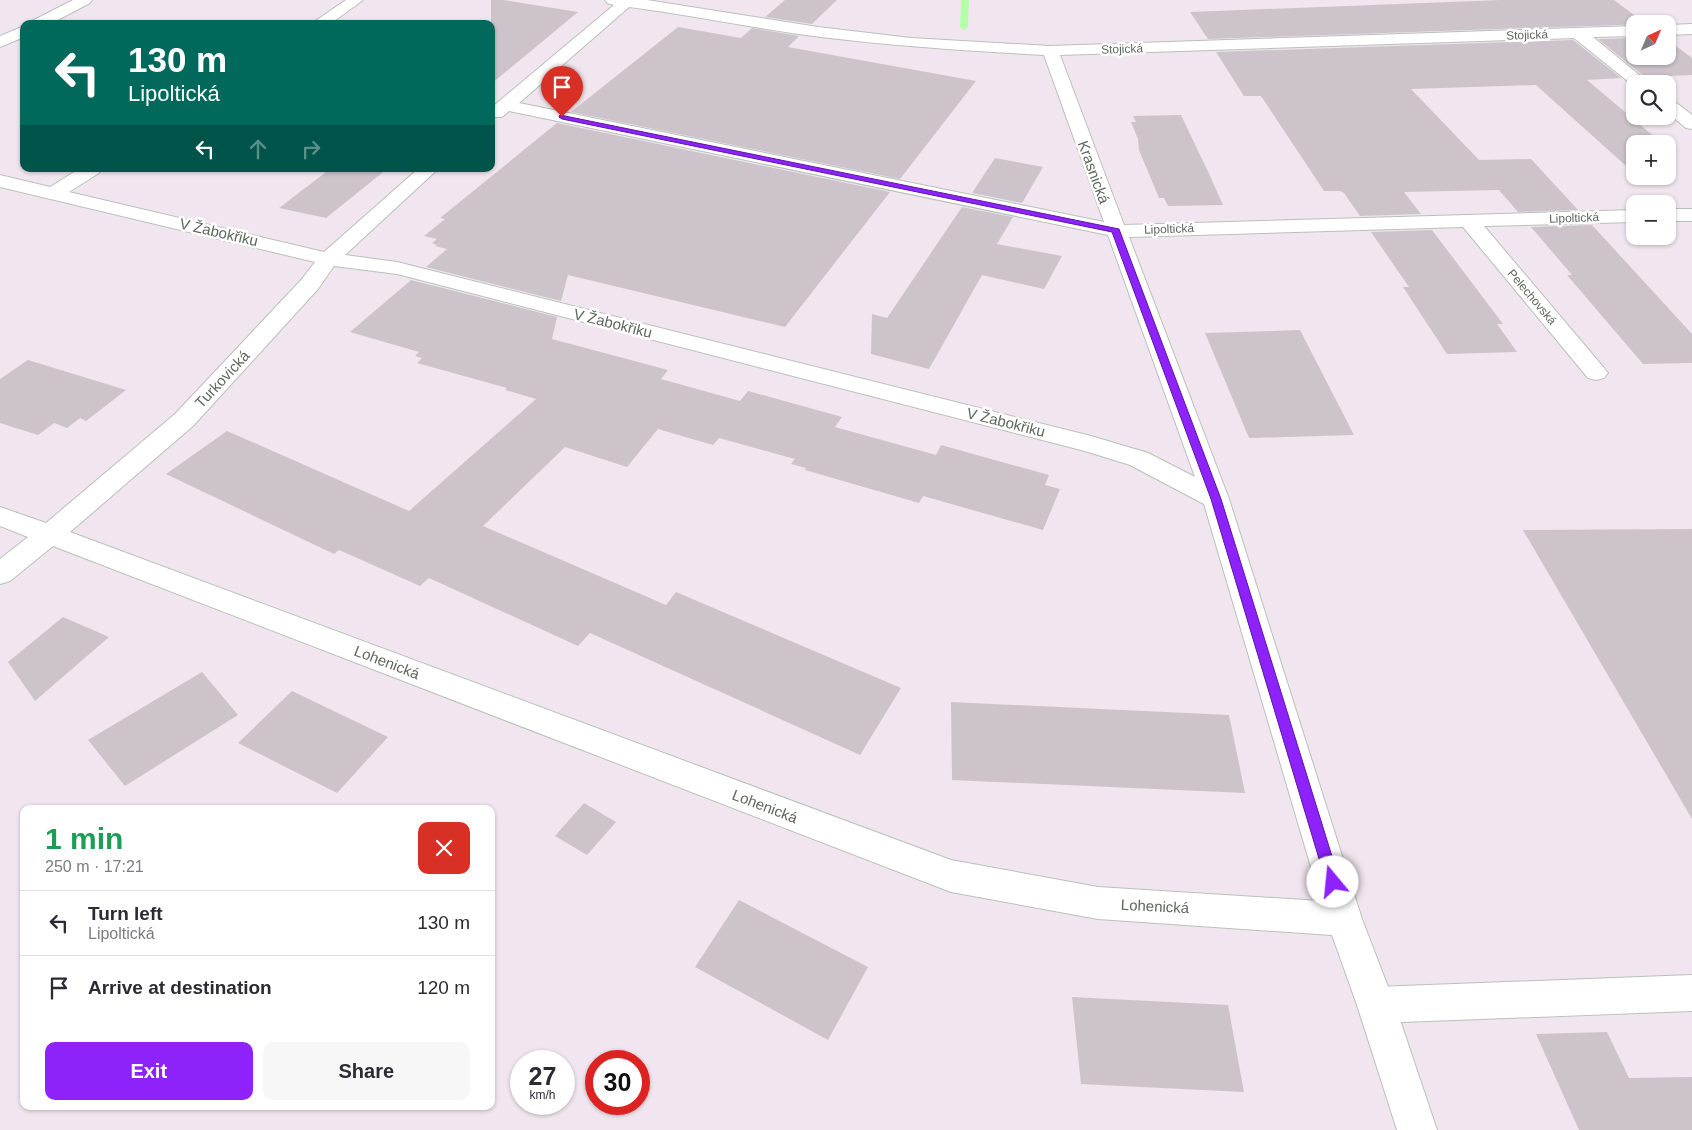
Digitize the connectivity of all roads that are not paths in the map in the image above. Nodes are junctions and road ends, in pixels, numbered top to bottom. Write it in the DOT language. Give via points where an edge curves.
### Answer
graph roads {
  1 [pos="85,0"];
  2 [pos="356,0"];
  3 [pos="619,1"];
  4 [pos="46,20"];
  5 [pos="324,20"];
  6 [pos="1692,29"];
  7 [pos="1676,30"];
  8 [pos="1626,32"];
  9 [pos="20,33"];
  10 [pos="1579,34"];
  11 [pos="0,42"];
  12 [pos="1050,51"];
  13 [pos="1631,75"];
  14 [pos="498,111"];
  15 [pos="1676,111"];
  16 [pos="1692,124"];
  17 [pos="87,172"];
  18 [pos="426,172"];
  19 [pos="0,180"];
  20 [pos="54,193"];
  21 [pos="1692,215"];
  22 [pos="1626,216"];
  23 [pos="1676,216"];
  24 [pos="1469,221"];
  25 [pos="1116,231"];
  26 [pos="328,258"];
  27 [pos="1596,373"];
  28 [pos="1216,499"];
  29 [pos="0,516"];
  30 [pos="50,535"];
  31 [pos="0,574"];
  32 [pos="1344,918"];
  33 [pos="1692,993"];
  34 [pos="1376,1005"];
  35 [pos="1417,1130"];
  1 -- 4 [label="street"];
  2 -- 5 [label="street"];
  3 -- 12 [label="street, Stojická" via="911,43"];
  3 -- 14 [label="street"];
  6 -- 7 [label="street"];
  8 -- 10 [label="street, Stojická"];
  9 -- 11 [label="street"];
  10 -- 12 [label="street, Stojická"];
  10 -- 13 [label="street"];
  12 -- 25 [label="street, Krasnická"];
  14 -- 25 [label="street, Lipoltická"];
  15 -- 16 [label="street"];
  17 -- 20 [label="street"];
  18 -- 26 [label="street, Turkovická"];
  19 -- 20 [label="street, V Žabokřiku"];
  20 -- 26 [label="street, V Žabokřiku"];
  21 -- 23 [label="street"];
  22 -- 24 [label="street, Lipoltická"];
  24 -- 25 [label="street, Lipoltická"];
  24 -- 27 [label="street, Pelechovská"];
  25 -- 28 [label="street, Krasnická"];
  26 -- 28 [label="street, V Žabokřiku" via="397,268 1091,444 1139,459"];
  26 -- 30 [label="street, Turkovická" via="310,284 184,420"];
  28 -- 32 [label="street, Krasnická"];
  29 -- 30 [label="street, Lohenická"];
  30 -- 31 [label="street, Turkovická"];
  30 -- 32 [label="street, Lohenická" via="951,876 1098,903"];
  32 -- 34 [label="street"];
  33 -- 34 [label="street"];
  34 -- 35 [label="street"];
}
